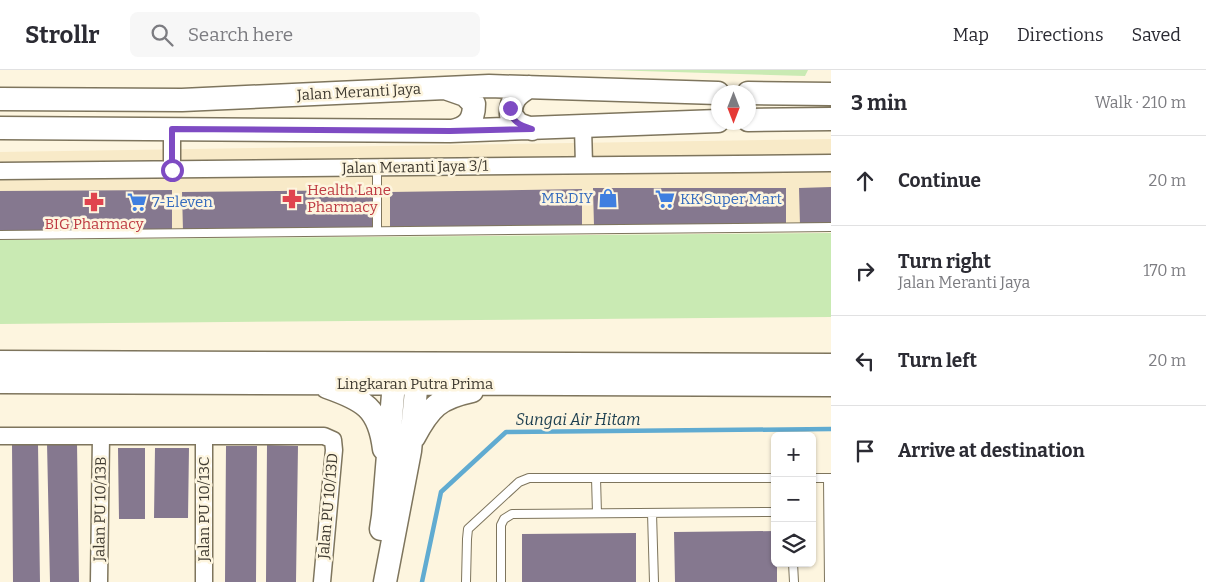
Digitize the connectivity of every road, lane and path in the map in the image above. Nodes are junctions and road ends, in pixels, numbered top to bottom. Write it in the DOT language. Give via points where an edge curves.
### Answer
graph roads {
  1 [pos="0,86"];
  2 [pos="529,87"];
  3 [pos="444,88"];
  4 [pos="711,93"];
  5 [pos="756,93"];
  6 [pos="831,94"];
  7 [pos="9,99"];
  8 [pos="831,119"];
  9 [pos="756,120"];
  10 [pos="711,121"];
  11 [pos="0,128"];
  12 [pos="583,128"];
  13 [pos="172,129"];
  14 [pos="532,129"];
  15 [pos="450,131"];
  16 [pos="831,163"];
  17 [pos="584,165"];
  18 [pos="377,167"];
  19 [pos="172,170"];
  20 [pos="0,171"];
  21 [pos="831,227"];
  22 [pos="377,230"];
  23 [pos="0,235"];
  24 [pos="0,362"];
  25 [pos="831,365"];
  26 [pos="394,374"];
  27 [pos="417,374"];
  28 [pos="0,382"];
  29 [pos="316,384"];
  30 [pos="505,385"];
  31 [pos="831,385"];
  32 [pos="0,436"];
  33 [pos="101,436"];
  34 [pos="204,436"];
  35 [pos="410,444"];
  36 [pos="387,474"];
  37 [pos="596,478"];
  38 [pos="771,478"];
  39 [pos="816,478"];
  40 [pos="830,478"];
  41 [pos="771,512"];
  42 [pos="597,513"];
  43 [pos="652,513"];
  44 [pos="794,567"];
  45 [pos="99,582"];
  46 [pos="204,582"];
  47 [pos="322,582"];
  48 [pos="370,582"];
  49 [pos="385,582"];
  50 [pos="466,582"];
  51 [pos="501,582"];
  52 [pos="654,582"];
  53 [pos="794,582"];
  54 [pos="829,582"];
  1 -- 7 [label="street"];
  2 -- 3 [label="street, Jalan Meranti Jaya"];
  2 -- 4 [label="street, Jalan Meranti Jaya"];
  2 -- 14 [label="street" via="517,94 510,108 511,116 518,124"];
  3 -- 7 [label="street, Jalan Meranti Jaya" via="182,100"];
  3 -- 15 [label="street" via="465,95 474,104 470,123 463,129"];
  5 -- 6 [label="street"];
  8 -- 9 [label="street"];
  10 -- 12 [label="street"];
  11 -- 13 [label="street"];
  12 -- 14 [label="street"];
  12 -- 17 [label="street"];
  13 -- 15 [label="street"];
  13 -- 19 [label="street"];
  14 -- 15 [label="street"];
  16 -- 17 [label="street, Jalan Meranti Jaya 3/1"];
  17 -- 18 [label="street, Jalan Meranti Jaya 3/1"];
  18 -- 19 [label="street, Jalan Meranti Jaya 3/1"];
  18 -- 22 [label="lane"];
  19 -- 20 [label="street, Jalan Meranti Jaya 3/1"];
  21 -- 22 [label="lane"];
  22 -- 23 [label="lane"];
  24 -- 26 [label="street, Lingkaran Putra Prima"];
  25 -- 27 [label="street, Lingkaran Putra Prima"];
  26 -- 27 [label="street, Lingkaran Putra Prima"];
  26 -- 29 [label="street, Lingkaran Putra Prima"];
  26 -- 36 [label="street"];
  27 -- 30 [label="street, Lingkaran Putra Prima"];
  27 -- 35 [label="street"];
  28 -- 29 [label="street, Lingkaran Putra Prima"];
  29 -- 36 [label="street" via="362,403 373,414 381,430"];
  30 -- 31 [label="street, Lingkaran Putra Prima"];
  30 -- 35 [label="street" via="455,394 435,405"];
  32 -- 33 [label="street"];
  33 -- 34 [label="street"];
  33 -- 45 [label="street, Jalan PU 10/13B"];
  34 -- 46 [label="street, Jalan PU 10/13C"];
  34 -- 47 [label="street, Jalan PU 10/13D" via="324,436 333,440"];
  35 -- 49 [label="street"];
  36 -- 48 [label="street" via="383,516"];
  37 -- 38 [label="lane"];
  37 -- 42 [label="lane"];
  37 -- 50 [label="lane" via="529,478 519,482 468,529"];
  39 -- 40 [label="lane"];
  40 -- 54 [label="lane"];
  41 -- 43 [label="lane"];
  42 -- 43 [label="lane"];
  42 -- 51 [label="lane" via="512,514 504,519 501,525"];
  43 -- 52 [label="lane"];
  44 -- 53 [label="lane"];
}
